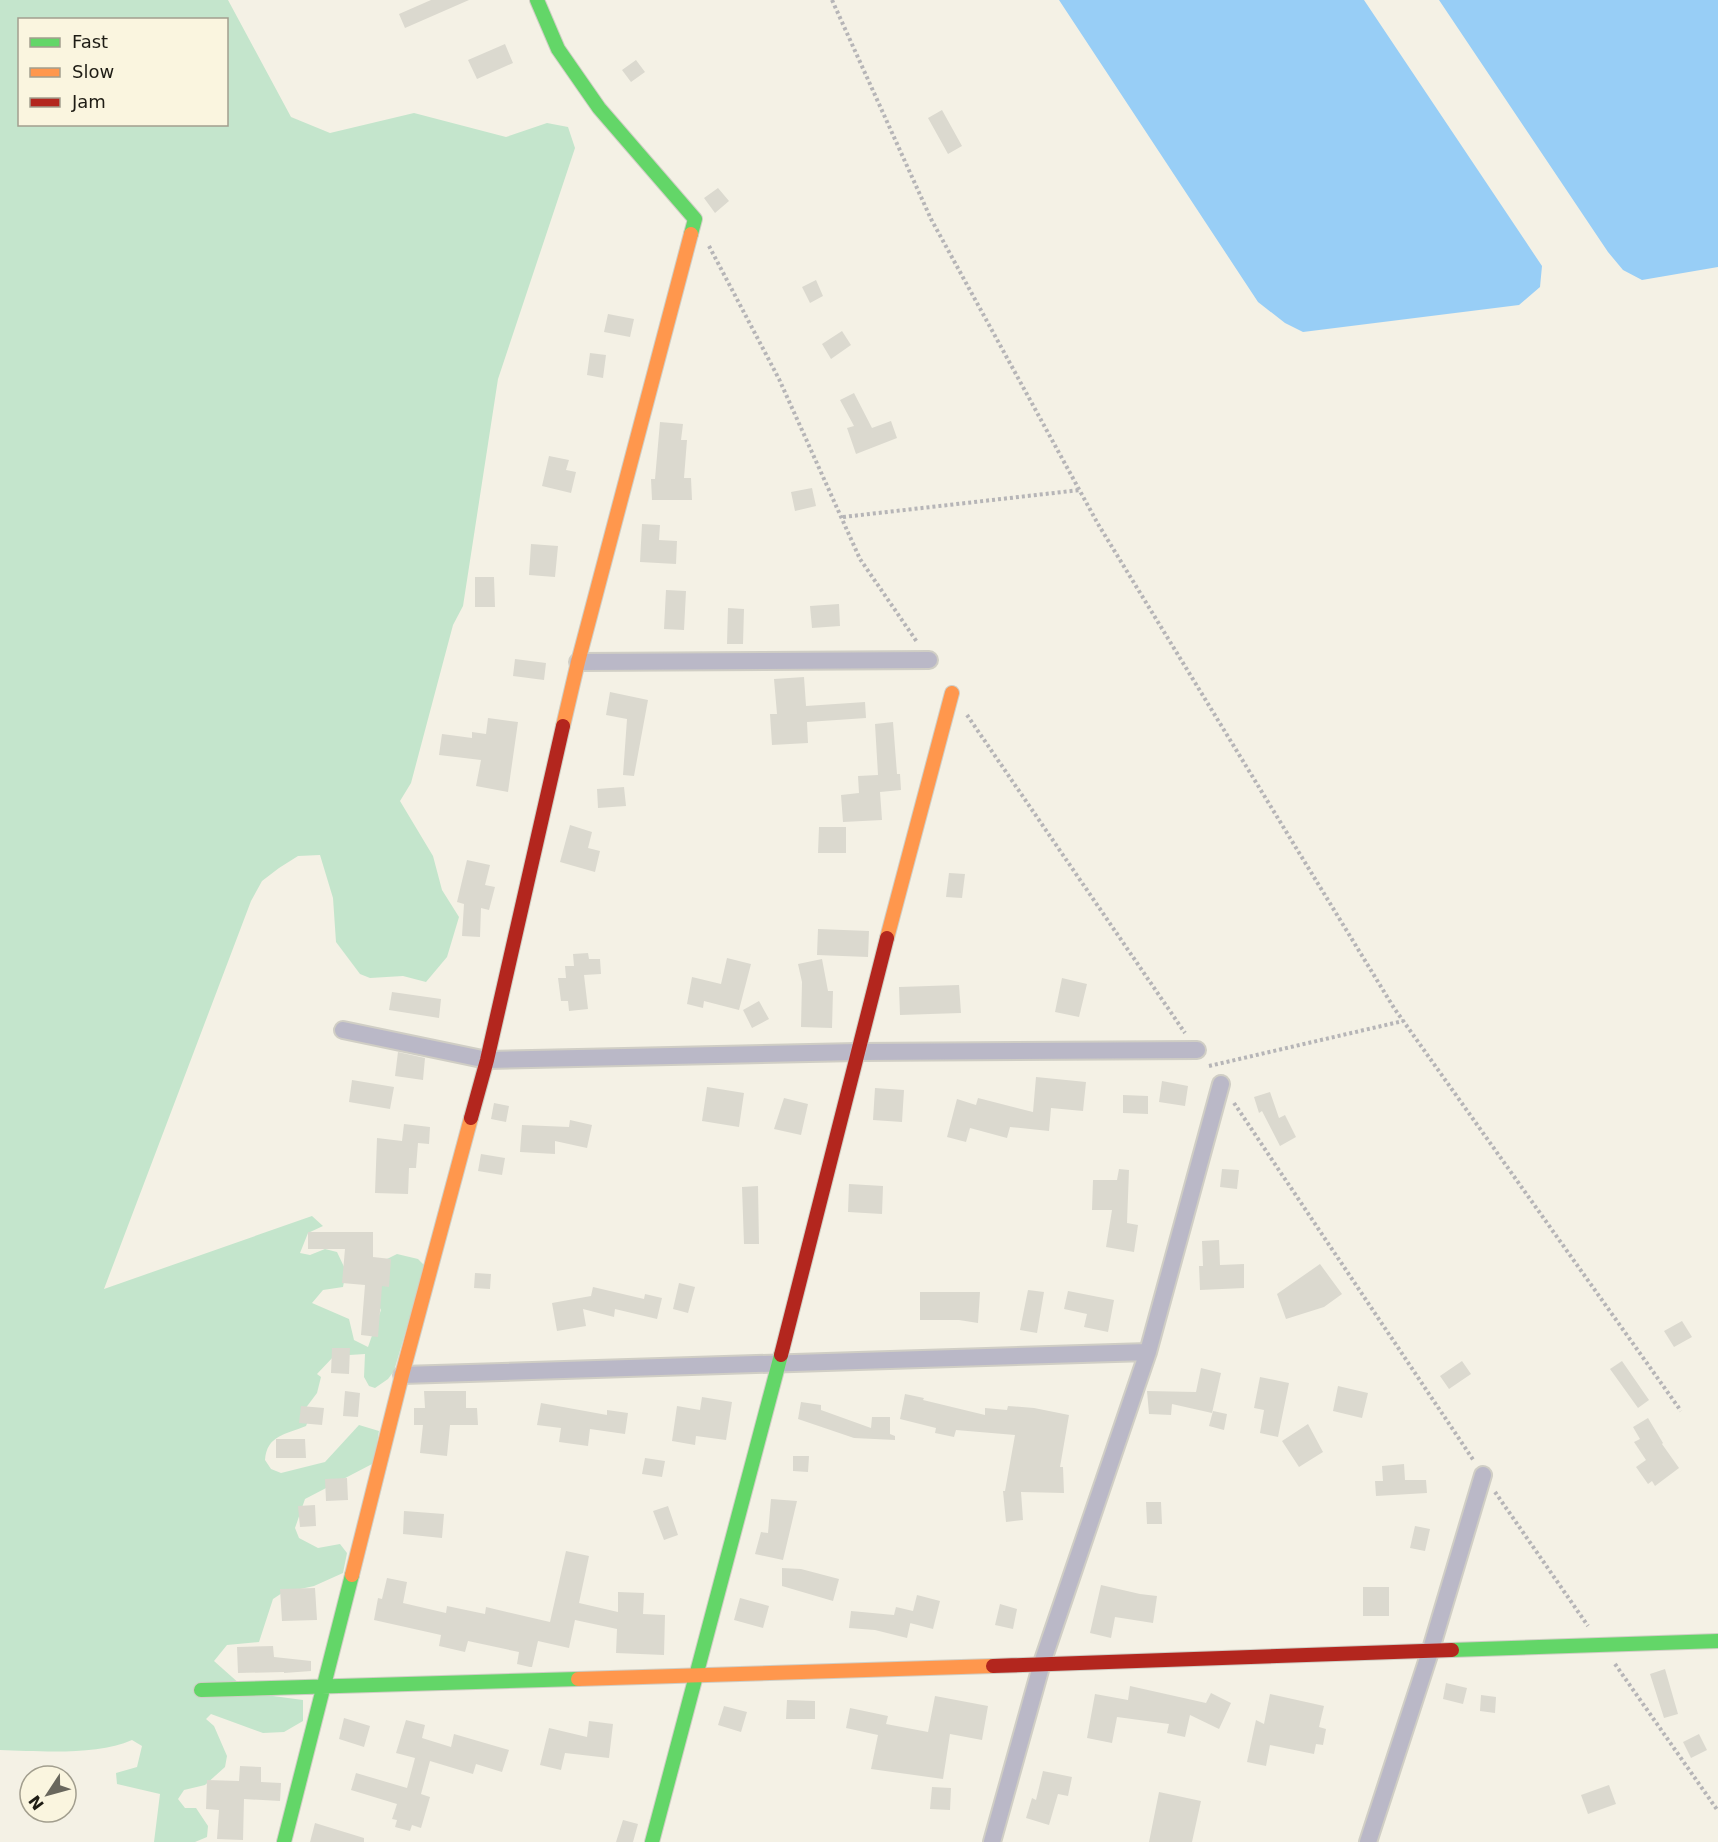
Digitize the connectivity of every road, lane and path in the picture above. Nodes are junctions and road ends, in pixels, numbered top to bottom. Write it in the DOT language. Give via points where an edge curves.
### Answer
graph roads {
  1 [pos="537,0"];
  2 [pos="832,0"];
  3 [pos="694,219"];
  4 [pos="1080,490"];
  5 [pos="843,517"];
  6 [pos="929,660"];
  7 [pos="578,662"];
  8 [pos="952,693"];
  9 [pos="1403,1021"];
  10 [pos="343,1030"];
  11 [pos="1197,1050"];
  12 [pos="857,1052"];
  13 [pos="487,1060"];
  14 [pos="1209,1066"];
  15 [pos="1221,1084"];
  16 [pos="1148,1352"];
  17 [pos="779,1363"];
  18 [pos="402,1375"];
  19 [pos="1681,1411"];
  20 [pos="1483,1475"];
  21 [pos="1718,1641"];
  22 [pos="1601,1645"];
  23 [pos="1431,1649"];
  24 [pos="1042,1663"];
  25 [pos="696,1676"];
  26 [pos="324,1684"];
  27 [pos="201,1690"];
  28 [pos="1718,1811"];
  29 [pos="284,1842"];
  30 [pos="652,1842"];
  31 [pos="992,1842"];
  32 [pos="1368,1842"];
  1 -- 3 [label="street" via="558,49 598,108"];
  2 -- 4 [label="path" via="932,219"];
  3 -- 5 [label="path" via="779,379"];
  3 -- 7 [label="street"];
  4 -- 5 [label="path"];
  4 -- 9 [label="path"];
  5 -- 6 [label="path" via="860,558"];
  6 -- 7 [label="street"];
  7 -- 13 [label="street"];
  8 -- 11 [label="path"];
  8 -- 12 [label="street"];
  9 -- 14 [label="path"];
  9 -- 19 [label="path"];
  10 -- 13 [label="street"];
  11 -- 12 [label="street"];
  11 -- 14 [label="path"];
  12 -- 13 [label="street"];
  12 -- 17 [label="street"];
  13 -- 18 [label="street"];
  14 -- 15 [label="path"];
  15 -- 16 [label="street"];
  15 -- 20 [label="path"];
  16 -- 17 [label="street"];
  16 -- 24 [label="street"];
  17 -- 18 [label="street"];
  17 -- 25 [label="street"];
  18 -- 26 [label="street"];
  20 -- 22 [label="path"];
  20 -- 23 [label="street"];
  21 -- 22 [label="street"];
  22 -- 23 [label="street"];
  22 -- 28 [label="path"];
  23 -- 24 [label="street"];
  23 -- 32 [label="street"];
  24 -- 25 [label="street"];
  24 -- 31 [label="street"];
  25 -- 26 [label="street"];
  25 -- 30 [label="street"];
  26 -- 27 [label="street"];
  26 -- 29 [label="street"];
}
